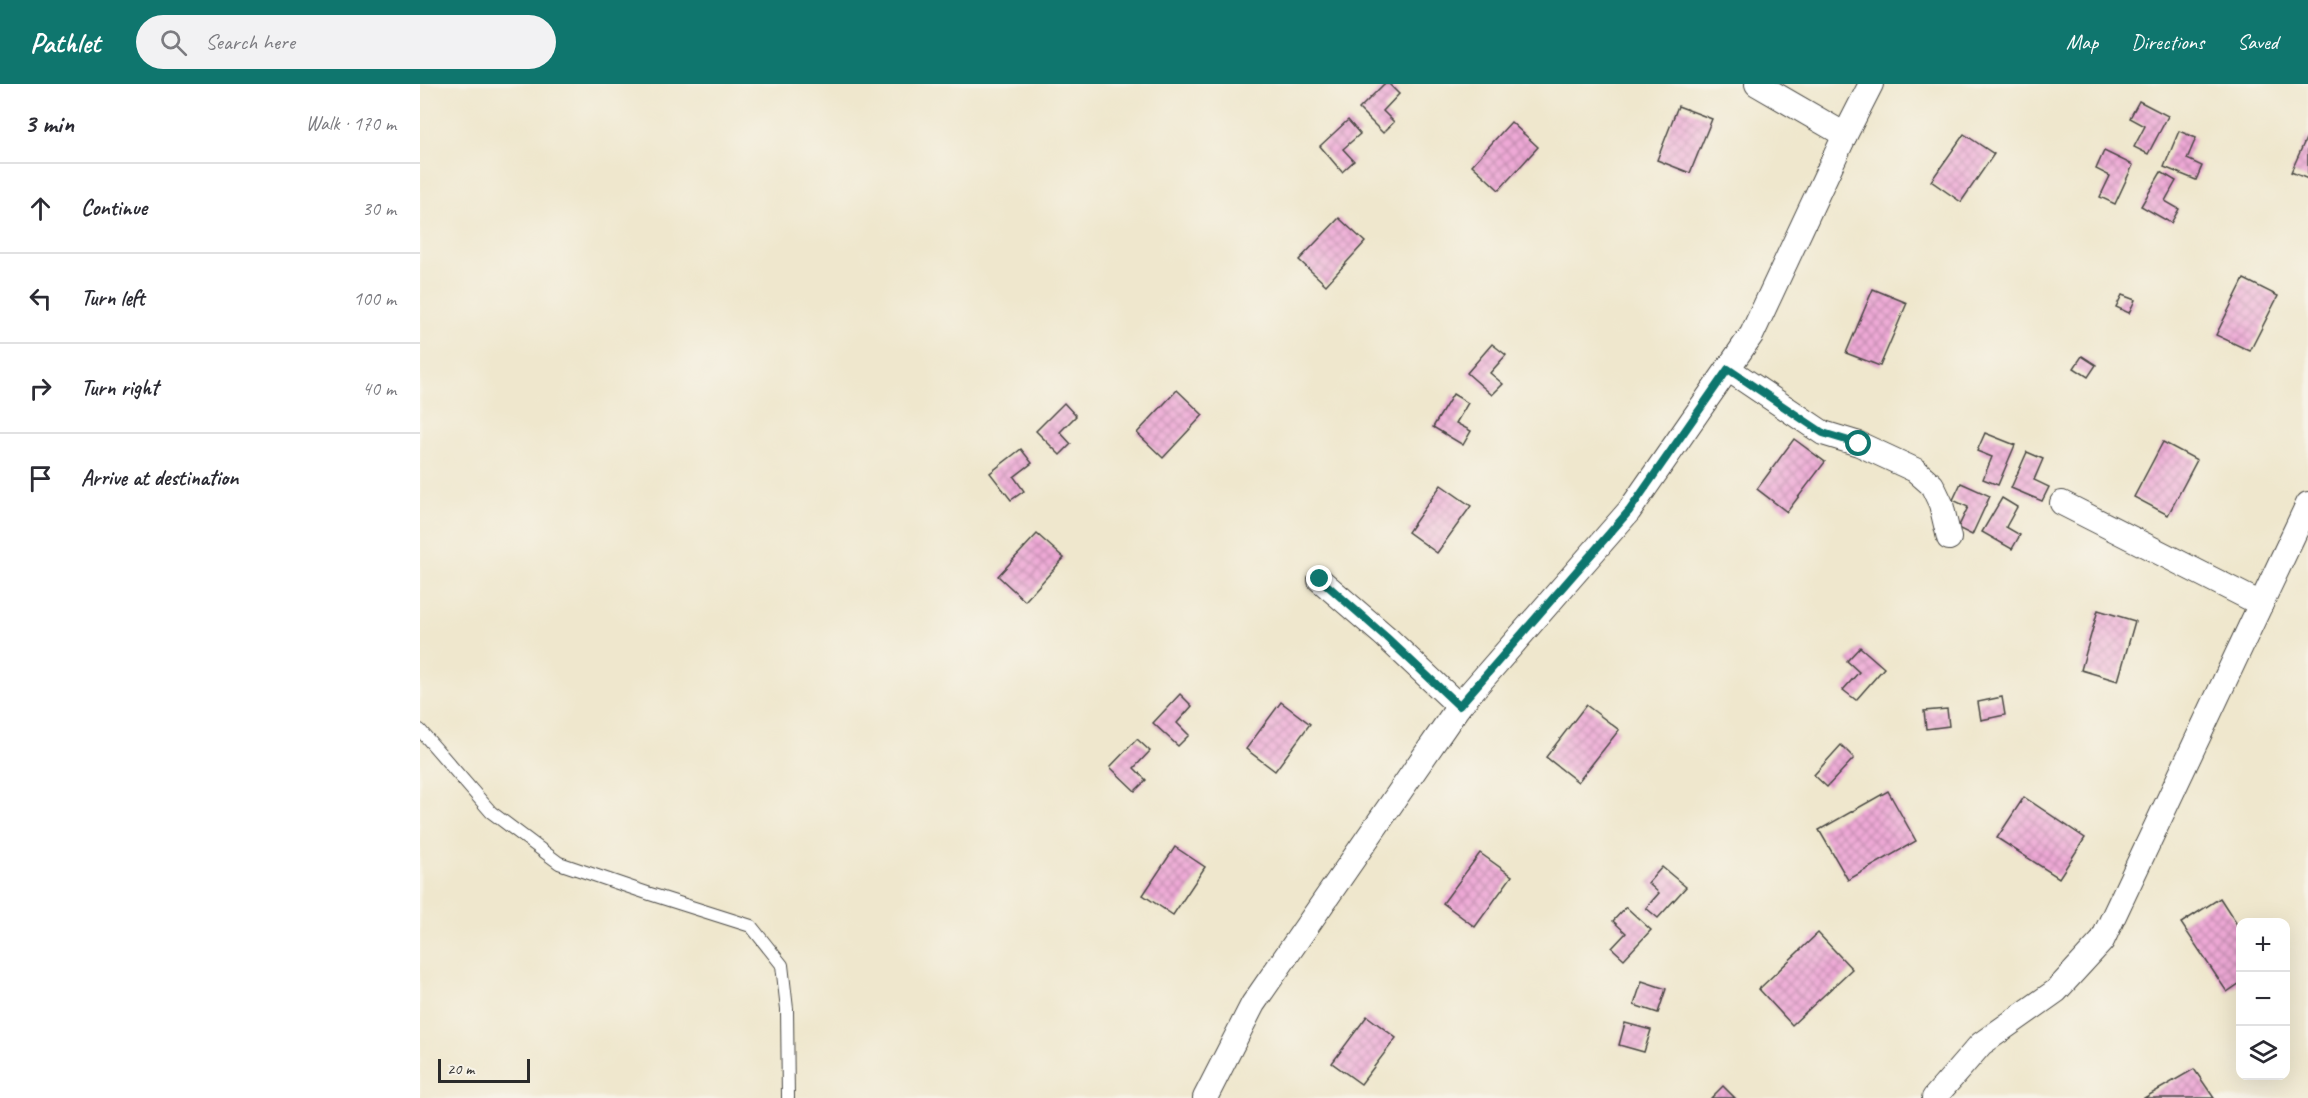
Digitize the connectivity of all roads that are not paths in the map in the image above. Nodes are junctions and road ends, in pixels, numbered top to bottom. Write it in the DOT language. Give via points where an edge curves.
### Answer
graph roads {
  1 [pos="1757,84"];
  2 [pos="1871,84"];
  3 [pos="1845,135"];
  4 [pos="1728,369"];
  5 [pos="2062,503"];
  6 [pos="2308,504"];
  7 [pos="1948,538"];
  8 [pos="1320,579"];
  9 [pos="2261,604"];
  10 [pos="1459,706"];
  11 [pos="420,730"];
  12 [pos="788,1098"];
  13 [pos="1204,1098"];
  14 [pos="1934,1098"];
  1 -- 3 [label="street"];
  2 -- 3 [label="street"];
  3 -- 4 [label="street" via="1752,333"];
  4 -- 7 [label="street" via="1823,433 1859,444 1915,470 1932,485 1941,504"];
  4 -- 10 [label="street" via="1629,511"];
  5 -- 9 [label="street"];
  6 -- 9 [label="street"];
  8 -- 10 [label="street"];
  9 -- 14 [label="street" via="2102,941 2056,990 1981,1044"];
  10 -- 13 [label="street" via="1253,1004"];
  11 -- 12 [label="lane" via="491,812 559,863 751,926 782,965 787,1009"];
}
